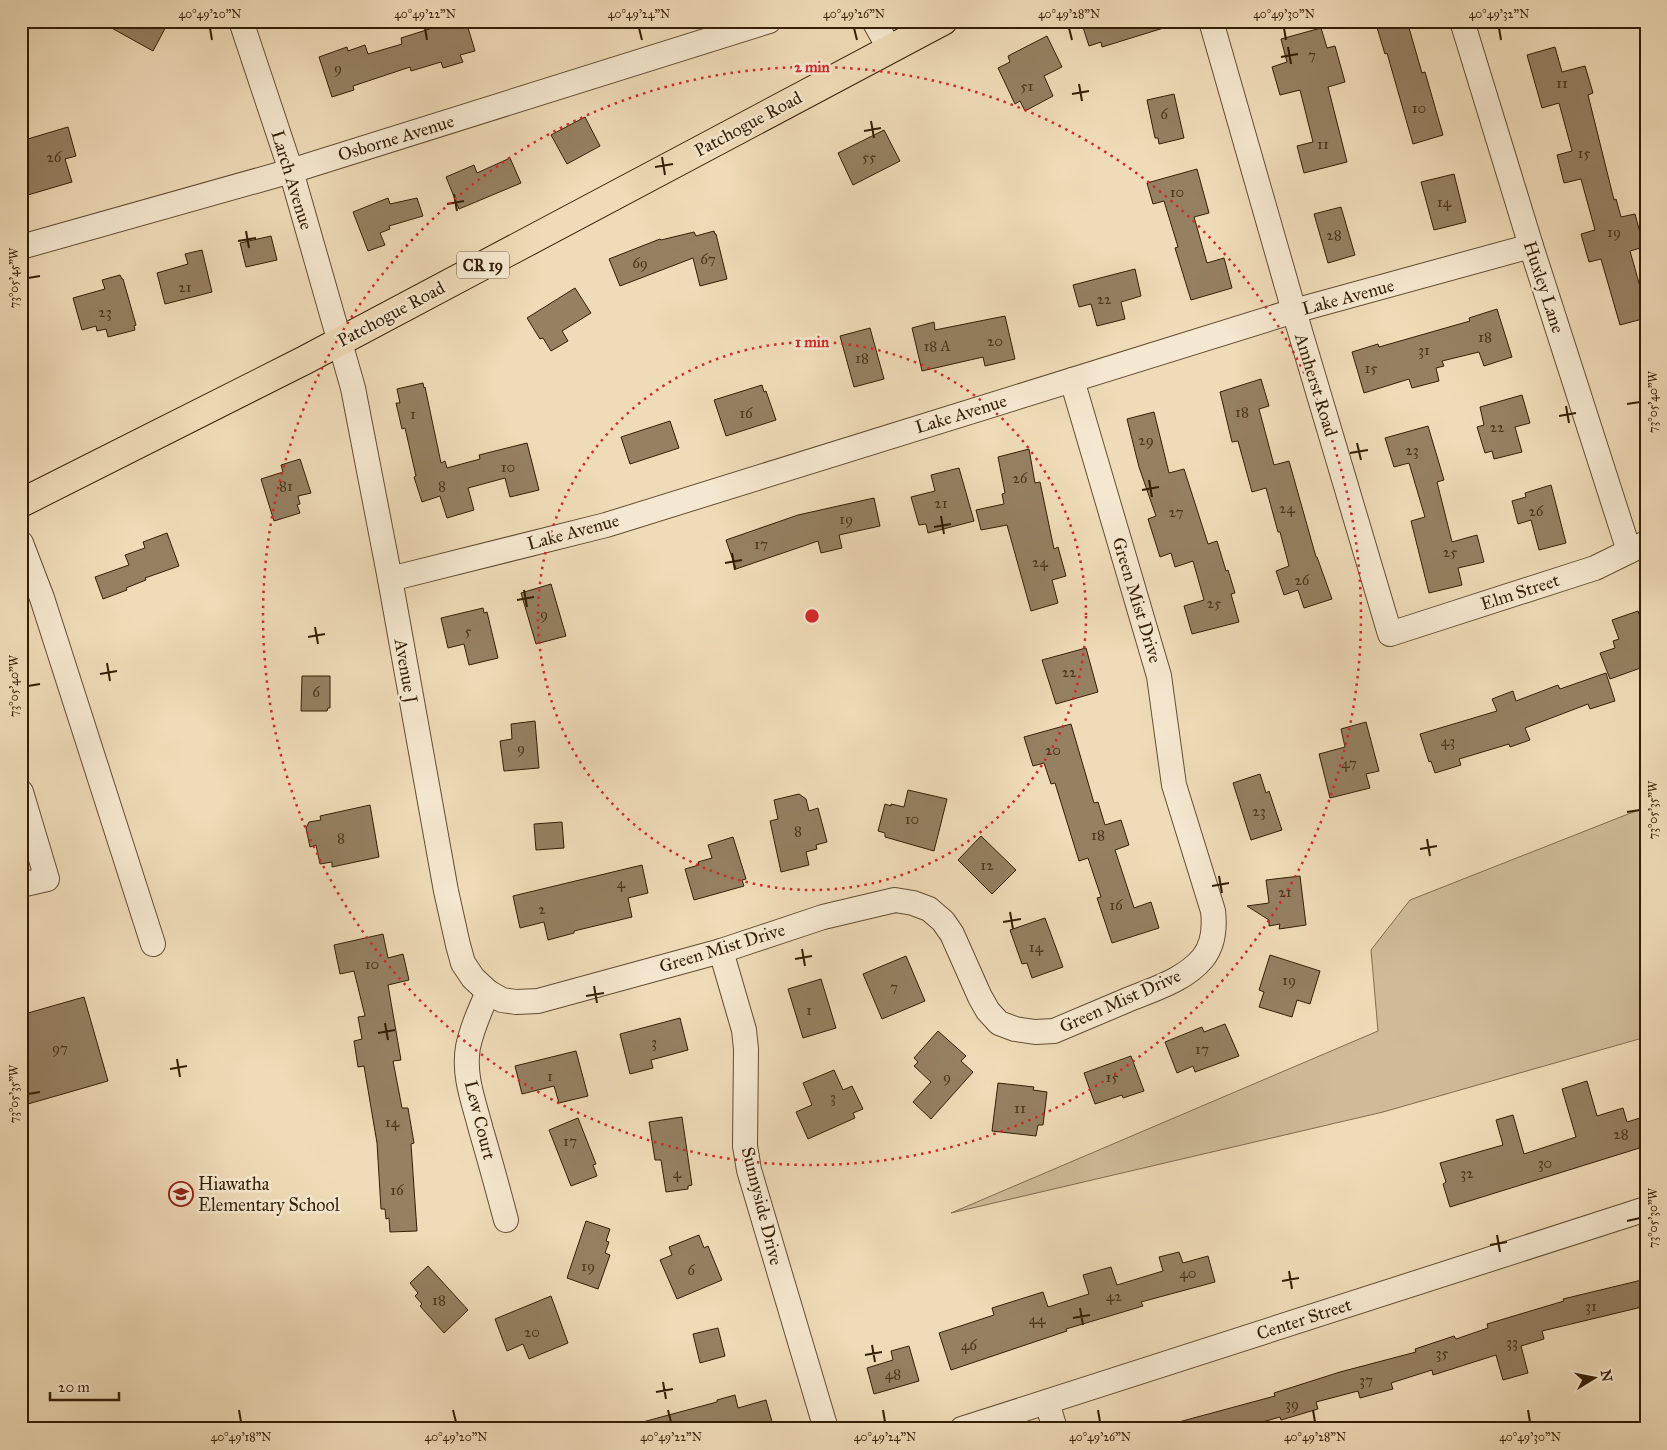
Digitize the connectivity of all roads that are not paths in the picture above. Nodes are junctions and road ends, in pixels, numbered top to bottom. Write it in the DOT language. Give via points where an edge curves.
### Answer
graph roads {
  1 [pos="241,21"];
  2 [pos="768,21"];
  3 [pos="874,21"];
  4 [pos="943,21"];
  5 [pos="1211,21"];
  6 [pos="1462,21"];
  7 [pos="890,50"];
  8 [pos="291,171"];
  9 [pos="1531,246"];
  10 [pos="21,247"];
  11 [pos="1294,311"];
  12 [pos="340,341"];
  13 [pos="1072,380"];
  14 [pos="21,503"];
  15 [pos="21,543"];
  16 [pos="1638,547"];
  17 [pos="390,578"];
  18 [pos="1390,634"];
  19 [pos="21,792"];
  20 [pos="21,885"];
  21 [pos="153,944"];
  22 [pos="721,951"];
  23 [pos="488,992"];
  24 [pos="1646,1209"];
  25 [pos="506,1220"];
  26 [pos="1047,1402"];
  27 [pos="826,1429"];
  28 [pos="962,1429"];
  29 [pos="1056,1429"];
  1 -- 8 [label="street, Larch Avenue"];
  2 -- 8 [label="street, Osborne Avenue"];
  3 -- 7 [label="street"];
  4 -- 7 [label="main road, Patchogue Road / CR 19"];
  5 -- 11 [label="street, Amherst Road"];
  6 -- 9 [label="street, Huxley Lane"];
  7 -- 12 [label="main road, Patchogue Road / CR 19"];
  8 -- 10 [label="street, Osborne Avenue"];
  8 -- 12 [label="street, Larch Avenue"];
  9 -- 11 [label="street, Lake Avenue"];
  9 -- 16 [label="street, Huxley Lane"];
  11 -- 13 [label="street, Lake Avenue"];
  11 -- 18 [label="street, Amherst Road"];
  12 -- 14 [label="main road, Patchogue Road / CR 19"];
  12 -- 17 [label="street, Avenue J" via="353,388"];
  13 -- 17 [label="street, Lake Avenue" via="606,525"];
  13 -- 22 [label="street, Green Mist Drive" via="1160,676 1174,786 1214,918 1212,940 1203,958 1168,984 1054,1031 1035,1032 999,1023 980,997 943,920 913,903 895,900 822,917"];
  15 -- 21 [label="street" via="42,598"];
  16 -- 18 [label="street, Elm Street" via="1595,568"];
  17 -- 23 [label="street, Avenue J" via="458,945 463,963"];
  19 -- 20 [label="street" via="47,879"];
  22 -- 23 [label="street, Green Mist Drive" via="538,1001 502,1000"];
  22 -- 27 [label="street, Sunnyside Drive" via="744,1030 745,1146 750,1170"];
  23 -- 25 [label="street, Lew Court" via="468,1047 467,1067 470,1096"];
  24 -- 26 [label="street, Center Street"];
  26 -- 28 [label="street, Center Street"];
  26 -- 29 [label="street"];
}
